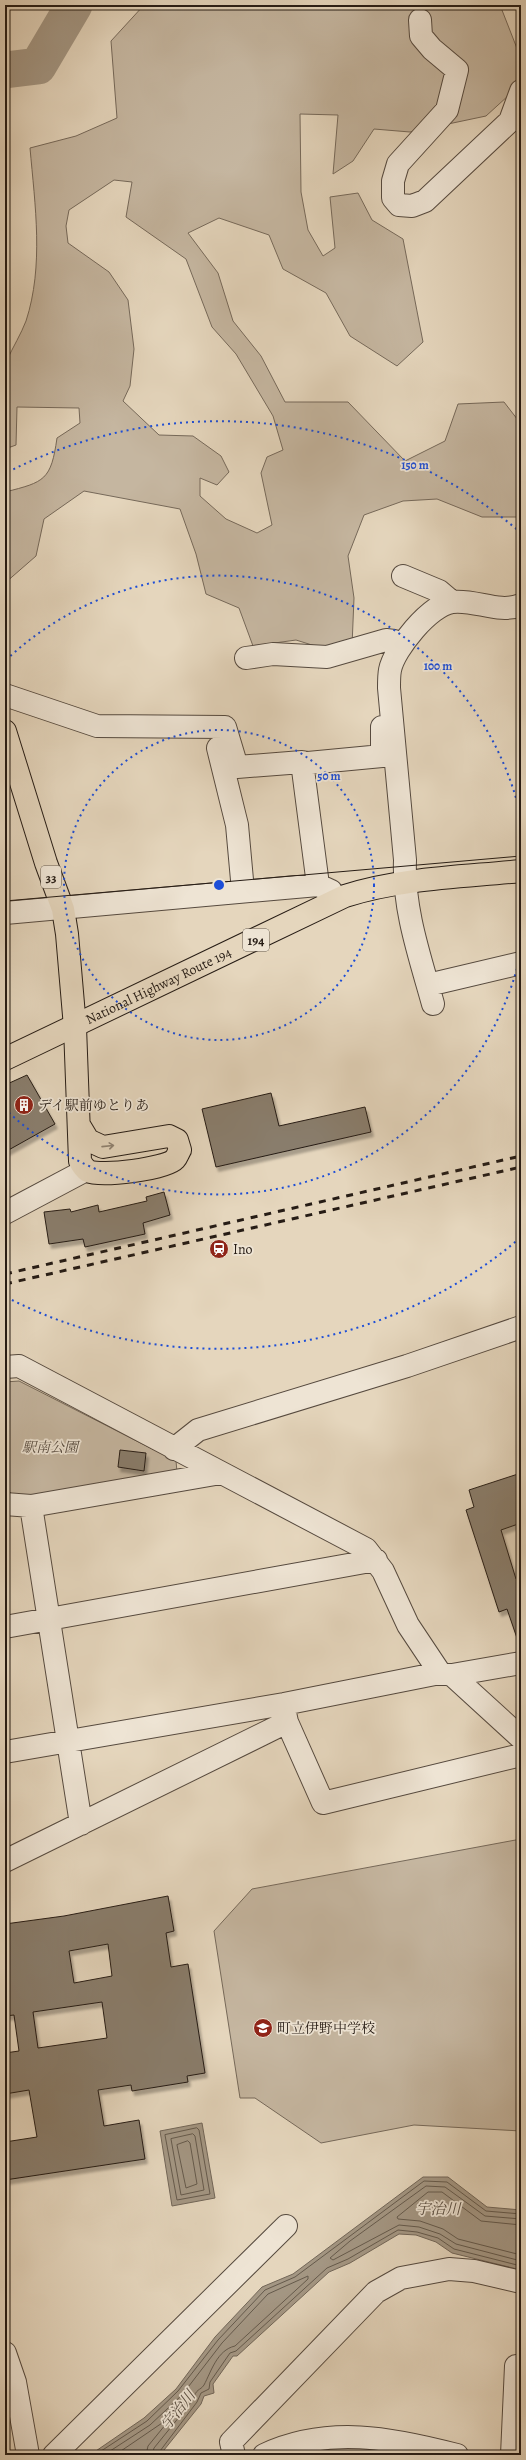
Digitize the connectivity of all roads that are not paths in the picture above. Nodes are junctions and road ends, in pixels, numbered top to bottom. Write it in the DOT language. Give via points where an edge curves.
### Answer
graph roads {
  1 [pos="420,20"];
  2 [pos="521,91"];
  3 [pos="403,576"];
  4 [pos="452,602"];
  5 [pos="521,605"];
  6 [pos="402,645"];
  7 [pos="246,658"];
  8 [pos="389,688"];
  9 [pos="5,695"];
  10 [pos="217,727"];
  11 [pos="5,732"];
  12 [pos="302,762"];
  13 [pos="521,871"];
  14 [pos="404,882"];
  15 [pos="318,885"];
  16 [pos="243,891"];
  17 [pos="345,896"];
  18 [pos="63,909"];
  19 [pos="5,912"];
  20 [pos="521,963"];
  21 [pos="75,1026"];
  22 [pos="5,1059"];
  23 [pos="79,1125"];
  24 [pos="86,1170"];
  25 [pos="5,1213"];
  26 [pos="521,1327"];
  27 [pos="5,1367"];
  28 [pos="174,1449"];
  29 [pos="221,1473"];
  30 [pos="5,1504"];
  31 [pos="31,1506"];
  32 [pos="376,1560"];
  33 [pos="49,1619"];
  34 [pos="5,1627"];
  35 [pos="521,1662"];
  36 [pos="446,1674"];
  37 [pos="285,1713"];
  38 [pos="521,1738"];
  39 [pos="70,1742"];
  40 [pos="5,1752"];
  41 [pos="521,1755"];
  42 [pos="81,1824"];
  43 [pos="5,1861"];
  44 [pos="286,2226"];
  45 [pos="521,2282"];
  46 [pos="5,2353"];
  47 [pos="516,2366"];
  48 [pos="28,2455"];
  49 [pos="54,2455"];
  50 [pos="234,2455"];
  51 [pos="264,2455"];
  52 [pos="457,2455"];
  53 [pos="512,2455"];
  1 -- 2 [label="street" via="421,36 457,70 447,110 398,164 393,198 399,205 412,206 425,201 510,121"];
  3 -- 4 [label="street" via="439,591"];
  4 -- 5 [label="street" via="510,610"];
  4 -- 6 [label="street" via="439,607 421,622"];
  6 -- 7 [label="street" via="386,640 327,657 273,654"];
  6 -- 8 [label="street" via="390,669"];
  8 -- 12 [label="street" via="382,707 382,756"];
  8 -- 14 [label="street" via="405,860"];
  9 -- 10 [label="street" via="97,726"];
  10 -- 12 [label="street" via="225,727 237,767"];
  10 -- 16 [label="street" via="220,765 233,802 237,825"];
  11 -- 18 [label="main road, 33"];
  12 -- 15 [label="street"];
  13 -- 14 [label="main road, National Highway Route 194 / 194"];
  14 -- 17 [label="main road, National Highway Route 194 / 194"];
  14 -- 20 [label="street" via="430,994"];
  15 -- 16 [label="street"];
  15 -- 17 [label="street"];
  16 -- 18 [label="street"];
  17 -- 21 [label="main road, National Highway Route 194 / 194"];
  18 -- 19 [label="street"];
  18 -- 21 [label="main road, 33"];
  21 -- 22 [label="main road, National Highway Route 194 / 194"];
  21 -- 23 [label="main road"];
  23 -- 24 [label="main road" via="80,1162"];
  23 -- 24 [label="main road, one-way" via="88,1140 103,1147 169,1136 177,1140 180,1150 175,1159 164,1164 114,1174"];
  24 -- 25 [label="street"];
  26 -- 28 [label="street" via="407,1366 198,1430"];
  27 -- 28 [label="street" via="19,1366"];
  28 -- 29 [label="street"];
  29 -- 31 [label="street"];
  29 -- 32 [label="street" via="366,1548"];
  30 -- 31 [label="street"];
  31 -- 33 [label="street"];
  32 -- 33 [label="street"];
  32 -- 36 [label="street" via="408,1625"];
  33 -- 34 [label="street"];
  33 -- 39 [label="street"];
  35 -- 36 [label="street"];
  36 -- 37 [label="street"];
  36 -- 38 [label="street"];
  37 -- 39 [label="street"];
  37 -- 41 [label="street" via="323,1803"];
  37 -- 42 [label="street"];
  39 -- 40 [label="street"];
  39 -- 42 [label="street"];
  42 -- 43 [label="street"];
  44 -- 49 [label="street"];
  45 -- 50 [label="street" via="474,2271 448,2269 400,2278 376,2292 231,2442"];
  46 -- 48 [label="street" via="15,2382"];
  47 -- 53 [label="street"];
  51 -- 52 [label="street" via="295,2443 341,2435 398,2440"];
}
